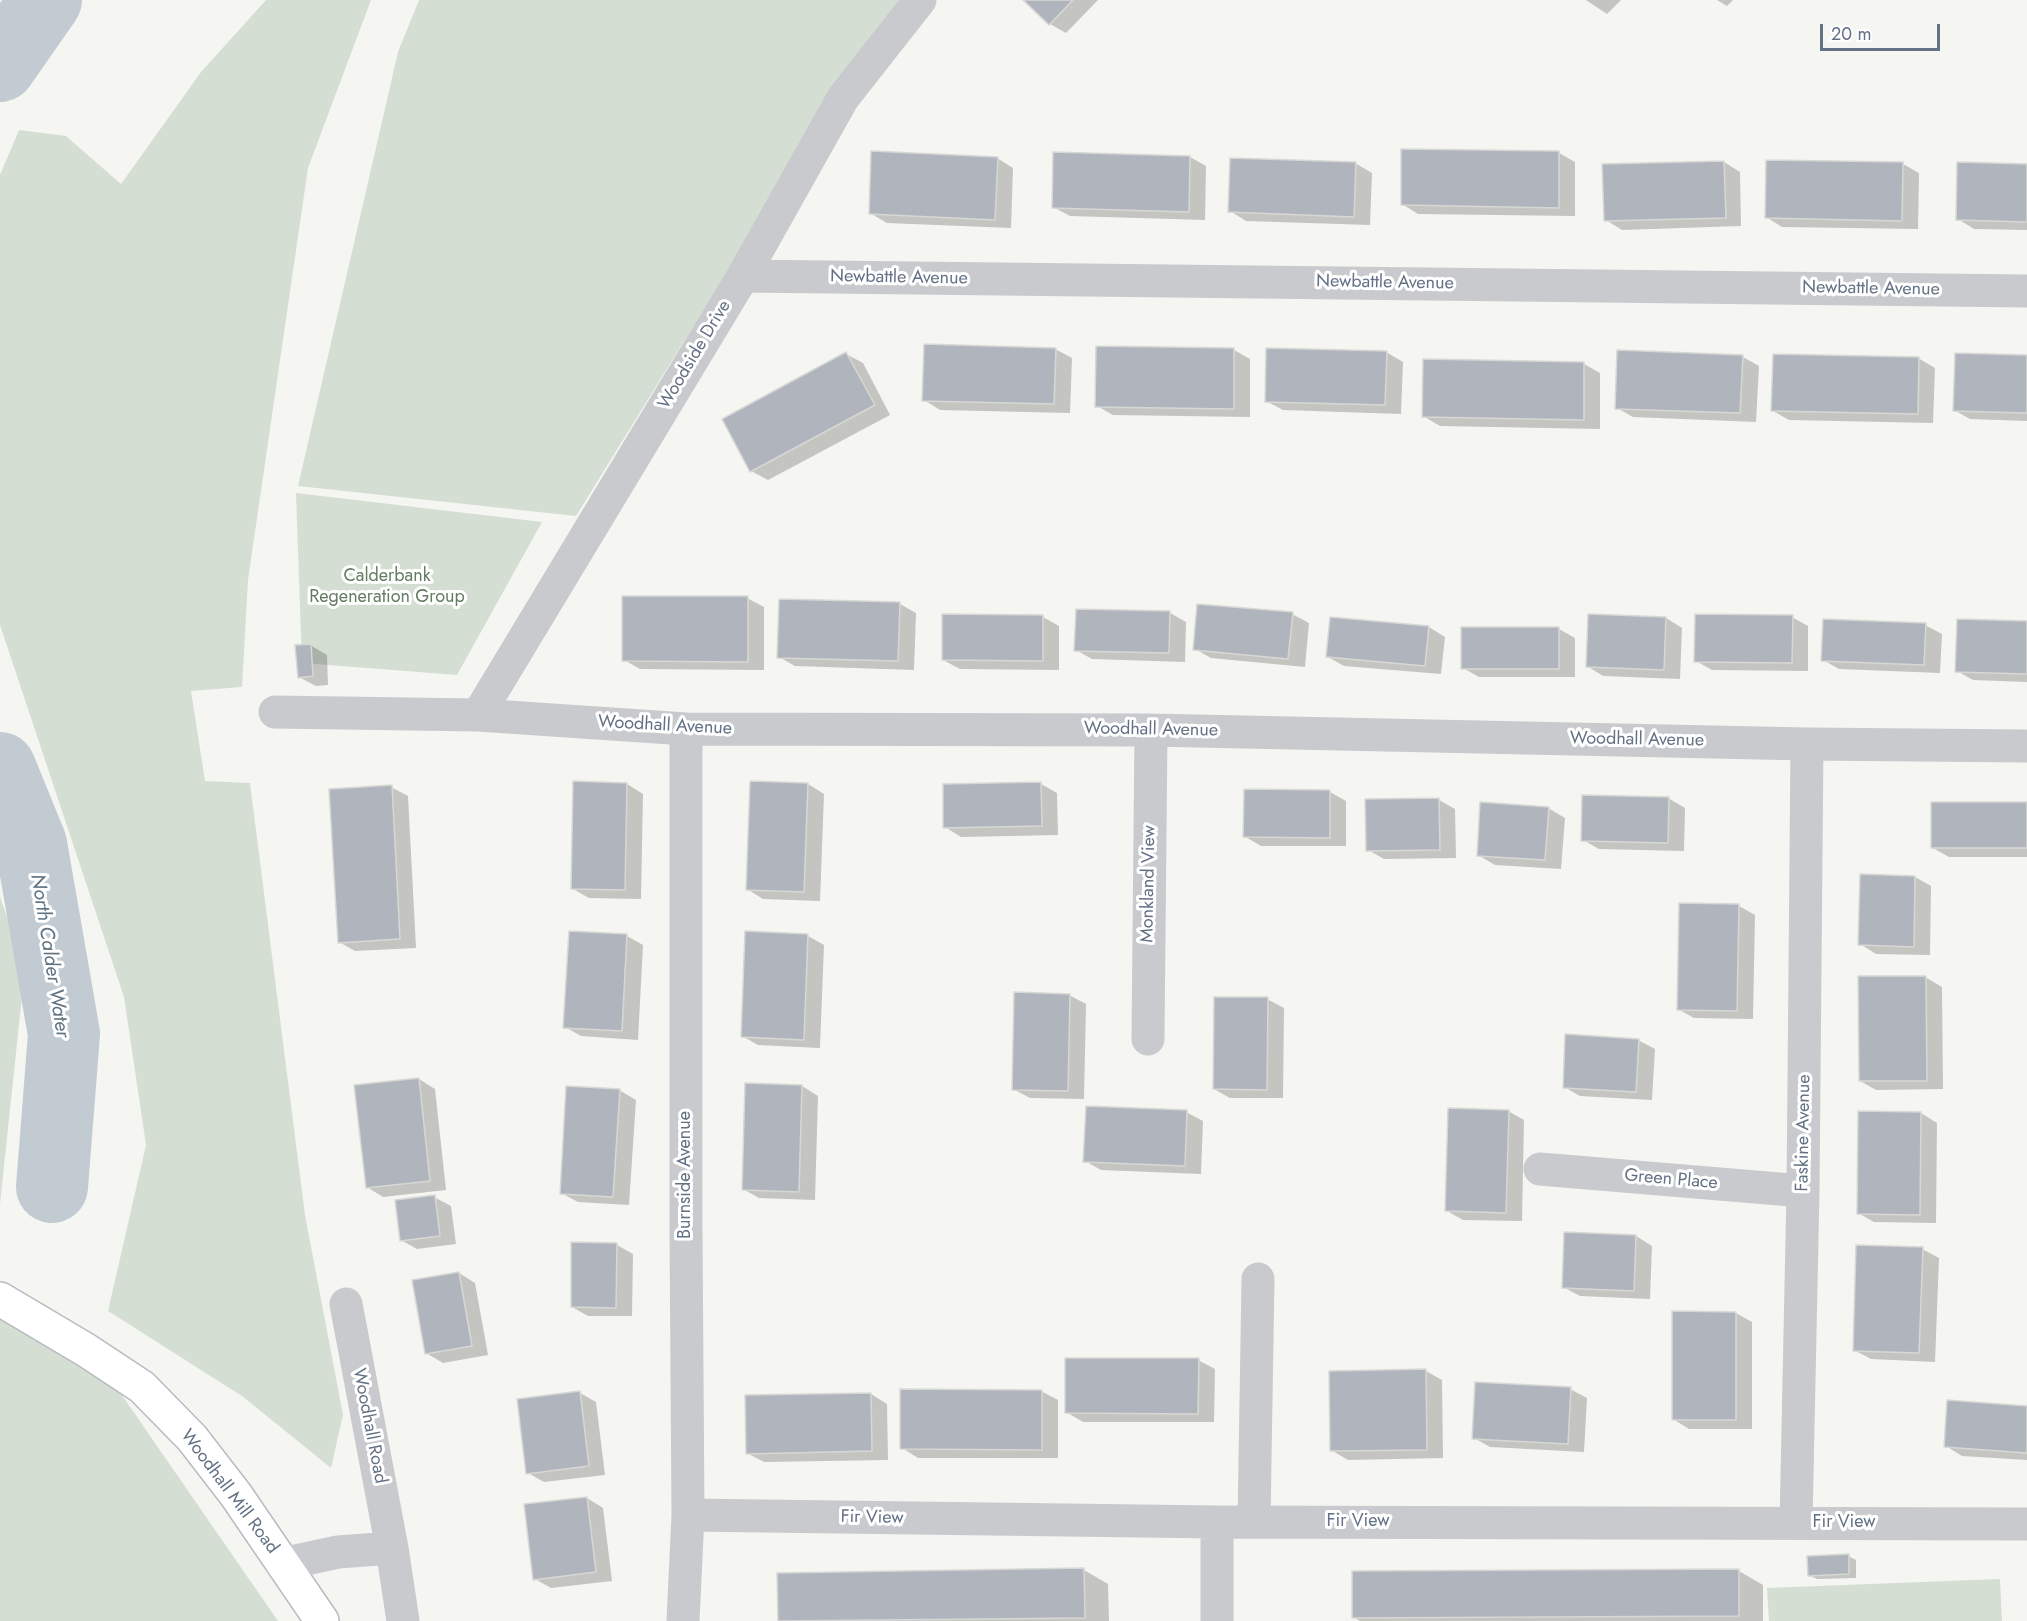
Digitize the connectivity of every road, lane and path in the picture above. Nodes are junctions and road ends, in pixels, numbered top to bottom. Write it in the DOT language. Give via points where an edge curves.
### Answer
graph roads {
  1 [pos="920,0"];
  2 [pos="743,276"];
  3 [pos="2027,291"];
  4 [pos="275,712"];
  5 [pos="478,715"];
  6 [pos="686,729"];
  7 [pos="1151,730"];
  8 [pos="1807,744"];
  9 [pos="2027,746"];
  10 [pos="1148,1039"];
  11 [pos="1540,1169"];
  12 [pos="1803,1191"];
  13 [pos="1258,1279"];
  14 [pos="0,1299"];
  15 [pos="346,1304"];
  16 [pos="688,1515"];
  17 [pos="1217,1522"];
  18 [pos="1254,1522"];
  19 [pos="1796,1523"];
  20 [pos="2027,1524"];
  21 [pos="392,1548"];
  22 [pos="282,1564"];
  23 [pos="322,1621"];
  24 [pos="403,1621"];
  25 [pos="683,1621"];
  26 [pos="1217,1621"];
  1 -- 2 [label="street, Woodside Drive" via="843,98"];
  2 -- 3 [label="street, Newbattle Avenue"];
  2 -- 5 [label="street, Woodside Drive"];
  4 -- 5 [label="street, Woodhall Avenue"];
  5 -- 6 [label="street, Woodhall Avenue"];
  6 -- 7 [label="street, Woodhall Avenue"];
  6 -- 16 [label="street, Burnside Avenue"];
  7 -- 8 [label="street, Woodhall Avenue"];
  7 -- 10 [label="street, Monkland View"];
  8 -- 9 [label="street, Woodhall Avenue"];
  8 -- 12 [label="street, Faskine Avenue"];
  11 -- 12 [label="street, Green Place"];
  12 -- 19 [label="street, Faskine Avenue"];
  13 -- 18 [label="street"];
  14 -- 22 [label="main road, Woodhall Mill Road" via="142,1387 192,1438"];
  15 -- 21 [label="street, Woodhall Road"];
  16 -- 17 [label="street, Fir View"];
  16 -- 25 [label="street, Burnside Avenue"];
  17 -- 18 [label="street, Fir View"];
  17 -- 26 [label="street"];
  18 -- 19 [label="street, Fir View"];
  19 -- 20 [label="street, Fir View"];
  21 -- 22 [label="street" via="338,1552"];
  21 -- 24 [label="street, Woodhall Road"];
  22 -- 23 [label="main road, Woodhall Mill Road"];
}
